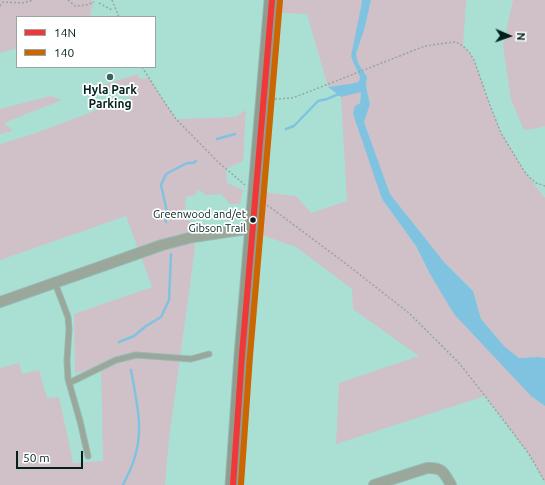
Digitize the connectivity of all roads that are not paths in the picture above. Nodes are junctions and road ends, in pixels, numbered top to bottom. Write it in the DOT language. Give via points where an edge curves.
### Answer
graph roads {
  1 [pos="272,0"];
  2 [pos="253,228"];
  3 [pos="55,283"];
  4 [pos="0,302"];
  5 [pos="209,354"];
  6 [pos="69,383"];
  7 [pos="88,456"];
  8 [pos="233,485"];
  9 [pos="374,485"];
  10 [pos="451,485"];
  1 -- 2 [label="main road"];
  2 -- 3 [label="street" via="162,245"];
  2 -- 8 [label="main road"];
  3 -- 4 [label="street"];
  3 -- 6 [label="lane" via="68,317"];
  5 -- 6 [label="lane" via="191,359 136,355 116,360"];
  6 -- 7 [label="lane"];
  9 -- 10 [label="street" via="427,468 440,470"];
}
